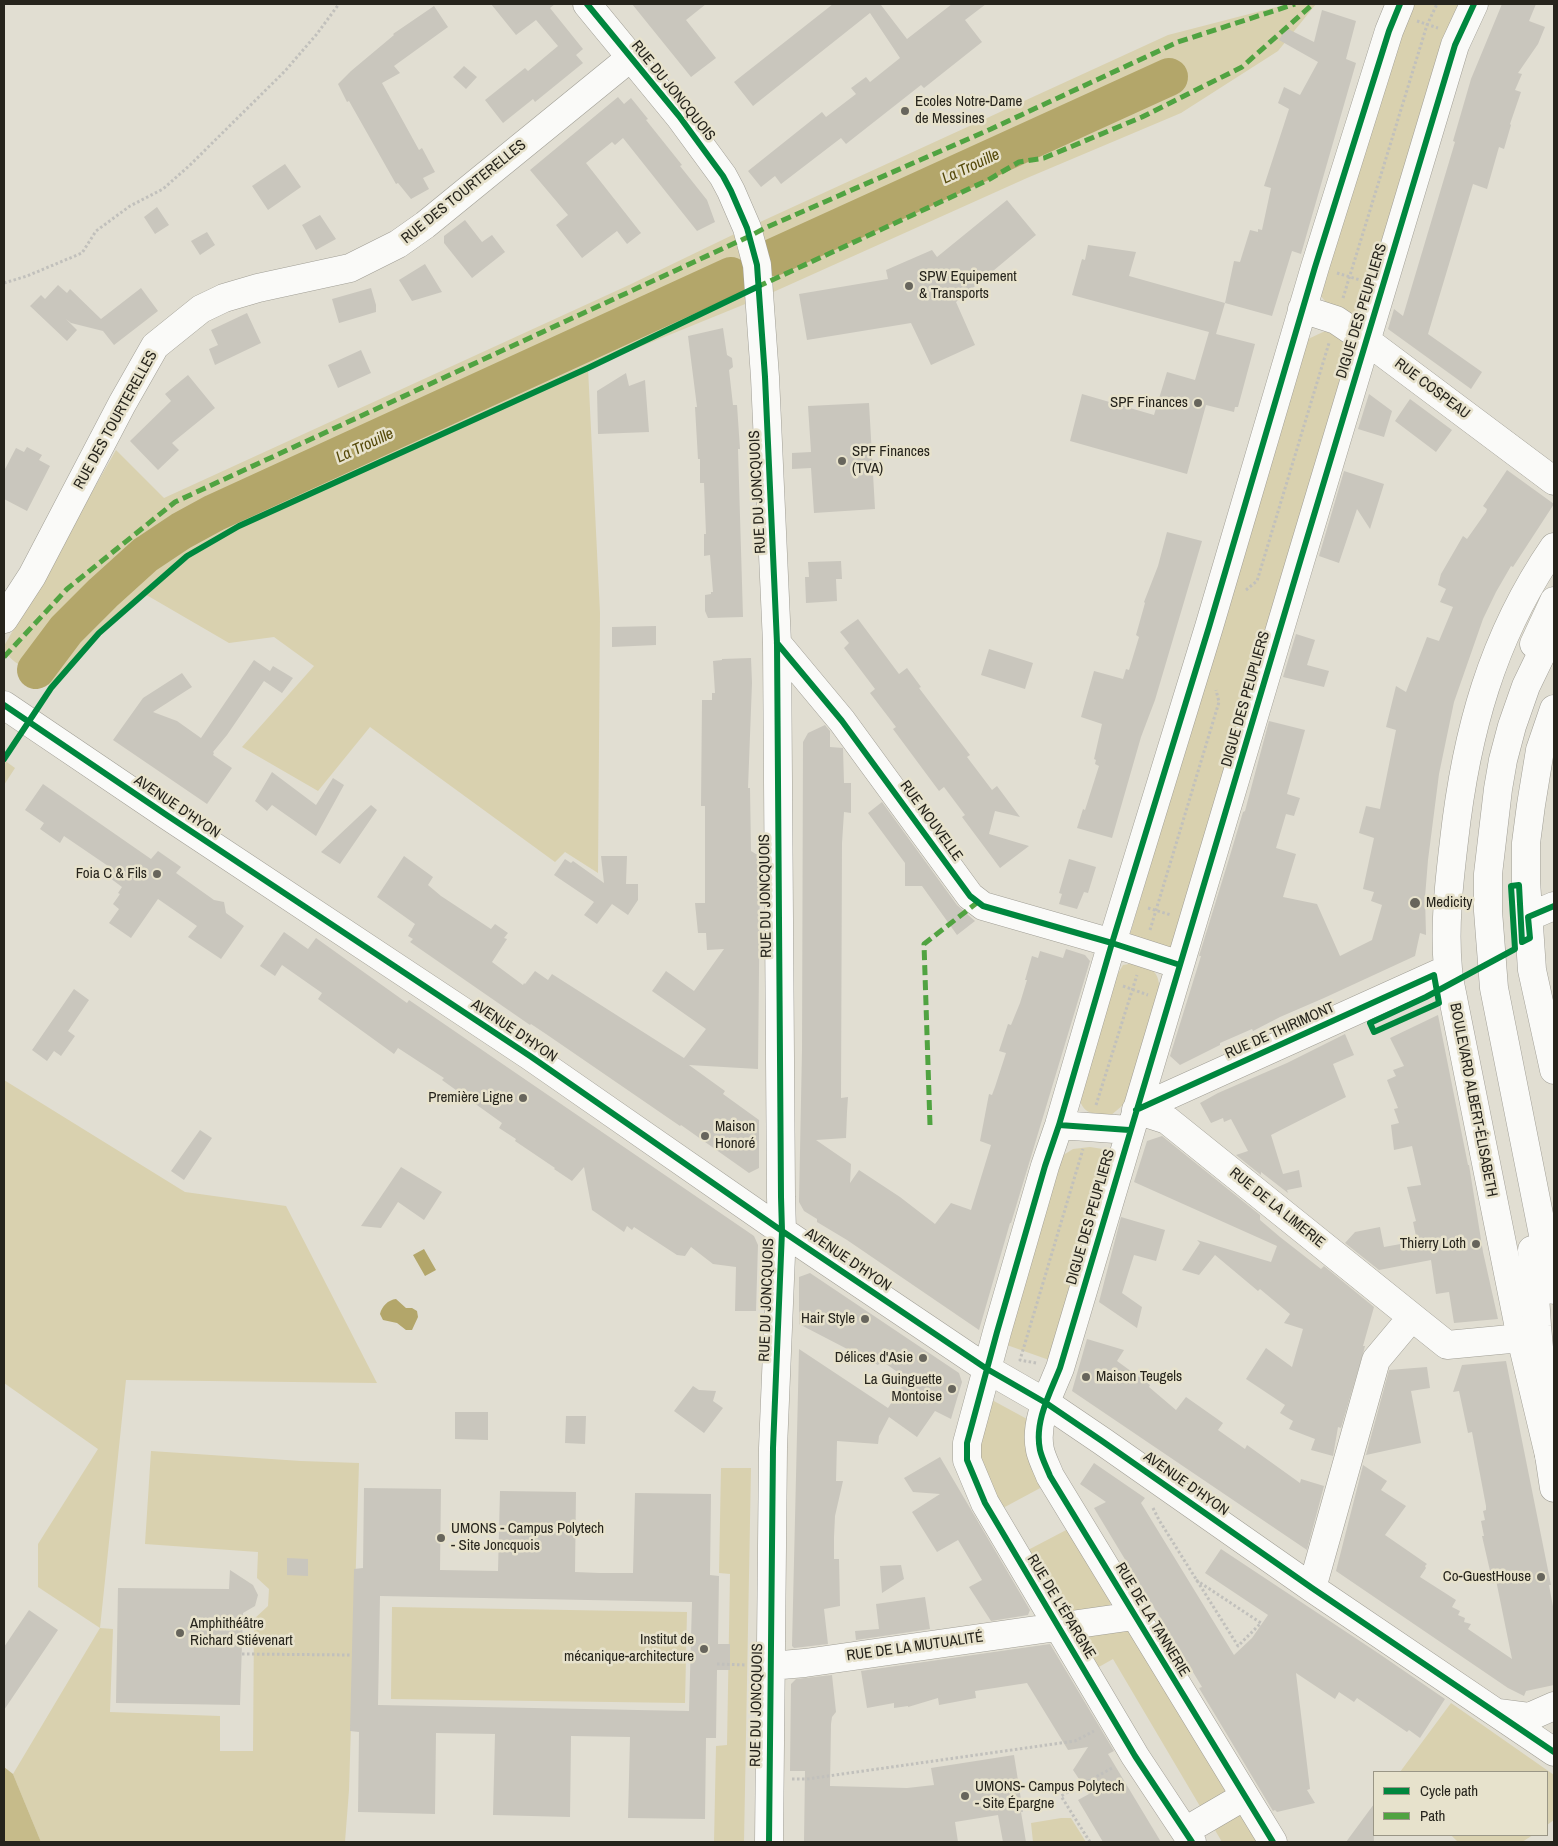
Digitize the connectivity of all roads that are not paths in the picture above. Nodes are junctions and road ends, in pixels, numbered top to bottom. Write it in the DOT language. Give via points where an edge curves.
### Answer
graph roads {
  1 [pos="587,4"];
  2 [pos="1474,4"];
  3 [pos="1398,8"];
  4 [pos="630,58"];
  5 [pos="1302,309"];
  6 [pos="1367,341"];
  7 [pos="1554,481"];
  8 [pos="1554,546"];
  9 [pos="1554,601"];
  10 [pos="4,619"];
  11 [pos="1554,628"];
  12 [pos="776,643"];
  13 [pos="4,705"];
  14 [pos="1554,709"];
  15 [pos="1488,874"];
  16 [pos="1554,906"];
  17 [pos="1528,917"];
  18 [pos="1112,943"];
  19 [pos="1180,965"];
  20 [pos="1448,969"];
  21 [pos="1554,1070"];
  22 [pos="1132,1120"];
  23 [pos="1059,1125"];
  24 [pos="1524,1139"];
  25 [pos="1554,1194"];
  26 [pos="782,1231"];
  27 [pos="1554,1290"];
  28 [pos="1412,1317"];
  29 [pos="1521,1338"];
  30 [pos="987,1369"];
  31 [pos="1046,1403"];
  32 [pos="1549,1455"];
  33 [pos="1554,1488"];
  34 [pos="1312,1588"];
  35 [pos="1134,1616"];
  36 [pos="1059,1627"];
  37 [pos="770,1666"];
  38 [pos="1554,1706"];
  39 [pos="1497,1713"];
  40 [pos="1554,1752"];
  41 [pos="1245,1796"];
  42 [pos="1189,1837"];
  43 [pos="769,1842"];
  44 [pos="1273,1842"];
  1 -- 4 [label="main road, RUE DU JONCQUOIS"];
  2 -- 6 [label="main road, DIGUE DES PEUPLIERS" via="1455,45"];
  3 -- 5 [label="main road"];
  4 -- 10 [label="main road, RUE DES TOURTERELLES" via="398,244 350,268 224,298 201,309 155,346 32,576"];
  4 -- 12 [label="main road, RUE DU JONCQUOIS" via="679,116 722,176 732,191 750,236 759,286"];
  5 -- 6 [label="main road, RUE COSPEAU" via="1336,320"];
  5 -- 18 [label="main road"];
  6 -- 7 [label="main road, RUE COSPEAU"];
  6 -- 19 [label="main road, DIGUE DES PEUPLIERS"];
  8 -- 20 [label="main road, BOULEVARD ALBERT-ÉLISABETH" via="1512,616 1494,658 1477,714 1455,830"];
  9 -- 15 [label="main road" via="1520,676 1502,726 1492,790"];
  11 -- 15 [label="main road" via="1526,686 1512,726 1498,789"];
  12 -- 18 [label="main road, RUE NOUVELLE" via="842,721 970,896 983,906"];
  12 -- 26 [label="main road, RUE DU JONCQUOIS"];
  13 -- 26 [label="main road, AVENUE D'HYON" via="530,1056"];
  14 -- 17 [label="main road" via="1540,750 1526,843"];
  15 -- 24 [label="main road" via="1494,988"];
  16 -- 17 [label="main road"];
  17 -- 21 [label="main road" via="1532,970"];
  18 -- 19 [label="main road, RUE NOUVELLE"];
  18 -- 23 [label="main road"];
  19 -- 22 [label="main road, DIGUE DES PEUPLIERS"];
  20 -- 22 [label="main road, RUE DE THIRIMONT"];
  20 -- 29 [label="main road, BOULEVARD ALBERT-ÉLISABETH"];
  22 -- 23 [label="main road, RUE DE LA LIMERIE" via="1089,1127"];
  22 -- 28 [label="main road, RUE DE LA LIMERIE" via="1168,1120"];
  22 -- 31 [label="main road, DIGUE DES PEUPLIERS" via="1060,1368"];
  23 -- 30 [label="main road"];
  24 -- 25 [label="main road"];
  24 -- 27 [label="main road"];
  24 -- 32 [label="main road"];
  26 -- 30 [label="main road, AVENUE D'HYON"];
  26 -- 37 [label="main road, RUE DU JONCQUOIS" via="773,1448"];
  28 -- 29 [label="main road, RUE DE LA LIMERIE" via="1447,1346"];
  28 -- 34 [label="main road" via="1376,1360"];
  29 -- 32 [label="main road, BOULEVARD ALBERT-ÉLISABETH"];
  30 -- 31 [label="main road, AVENUE D'HYON"];
  30 -- 36 [label="main road, RUE DE L'ÉPARGNE" via="967,1443 967,1460 985,1503"];
  31 -- 34 [label="main road, AVENUE D'HYON"];
  31 -- 35 [label="main road, RUE DE LA TANNERIE" via="1038,1429 1040,1451 1050,1476"];
  32 -- 33 [label="main road, BOULEVARD ALBERT-ÉLISABETH"];
  34 -- 39 [label="main road, AVENUE D'HYON"];
  35 -- 36 [label="main road, RUE DE LA MUTUALITÉ"];
  35 -- 41 [label="main road, RUE DE LA TANNERIE"];
  36 -- 37 [label="main road, RUE DE LA MUTUALITÉ"];
  36 -- 42 [label="main road, RUE DE L'ÉPARGNE" via="1134,1756"];
  37 -- 43 [label="main road, RUE DU JONCQUOIS"];
  38 -- 39 [label="main road" via="1529,1717"];
  39 -- 40 [label="main road, AVENUE D'HYON"];
  41 -- 42 [label="main road"];
  41 -- 44 [label="main road, RUE DE LA TANNERIE"];
}
